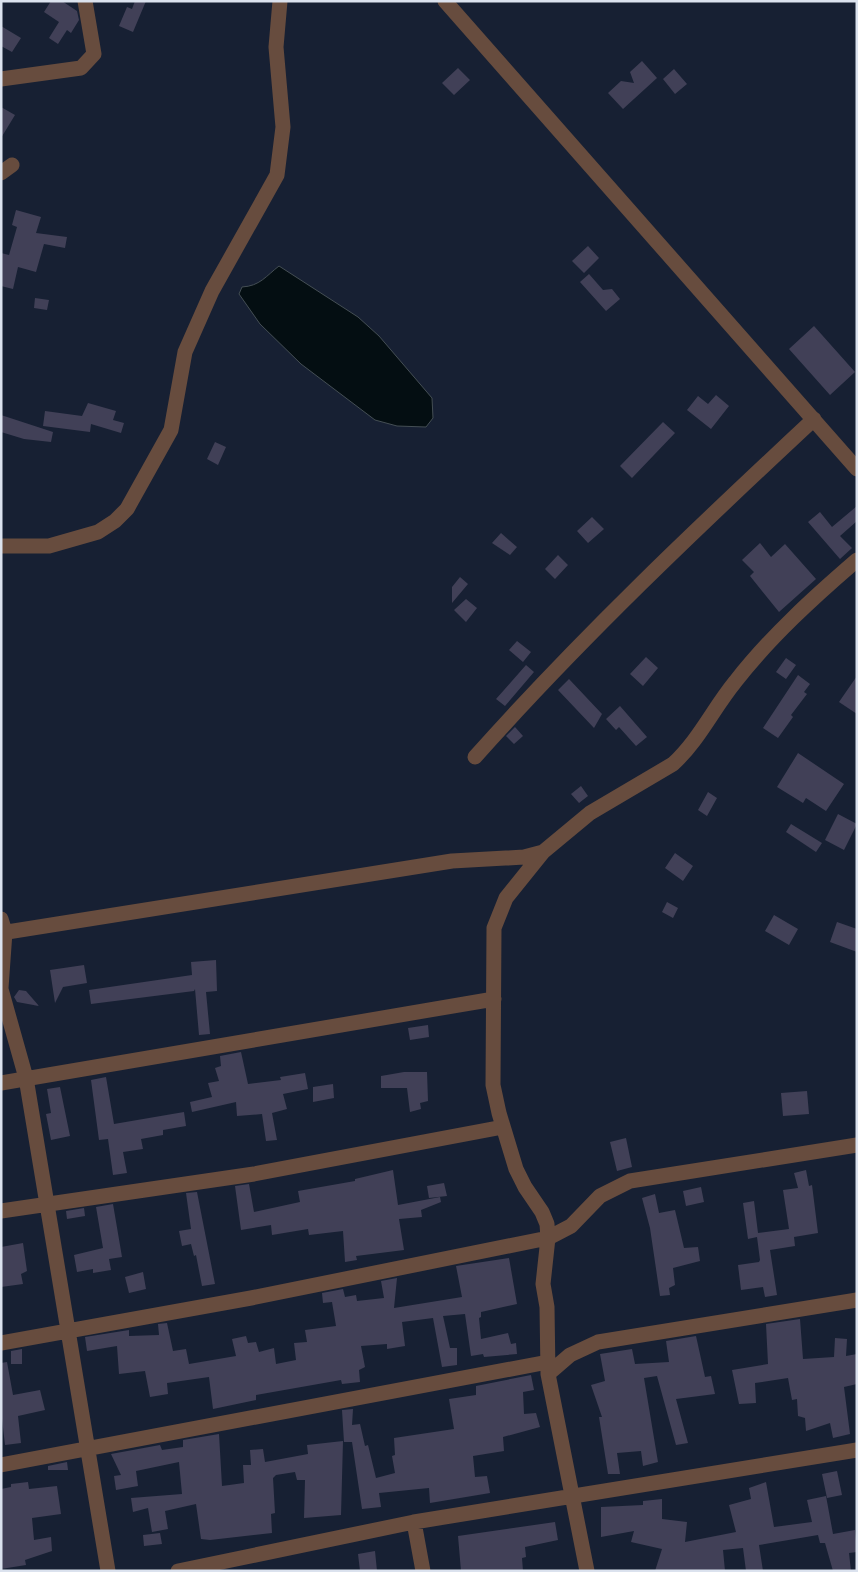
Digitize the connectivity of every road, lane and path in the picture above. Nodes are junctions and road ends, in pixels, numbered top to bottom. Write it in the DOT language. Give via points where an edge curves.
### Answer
graph roads {
  1 [pos="85,1"];
  2 [pos="280,1"];
  3 [pos="445,1"];
  4 [pos="1,79"];
  5 [pos="814,419"];
  6 [pos="857,469"];
  7 [pos="1,546"];
  8 [pos="857,560"];
  9 [pos="475,757"];
  10 [pos="543,852"];
  11 [pos="2,928"];
  12 [pos="1,989"];
  13 [pos="494,999"];
  14 [pos="26,1078"];
  15 [pos="1,1083"];
  16 [pos="503,1127"];
  17 [pos="857,1145"];
  18 [pos="48,1203"];
  19 [pos="1,1211"];
  20 [pos="548,1238"];
  21 [pos="857,1300"];
  22 [pos="69,1332"];
  23 [pos="1,1343"];
  24 [pos="548,1368"];
  25 [pos="89,1449"];
  26 [pos="857,1450"];
  27 [pos="1,1465"];
  28 [pos="572,1495"];
  29 [pos="414,1522"];
  30 [pos="108,1571"];
  31 [pos="178,1571"];
  32 [pos="423,1571"];
  33 [pos="587,1571"];
  1 -- 4 [label="street" via="94,54 88,63 81,68"];
  2 -- 7 [label="street" via="276,47 283,127 280,163 272,186 212,291 185,352 171,430 127,509 115,522 98,532 57,544"];
  3 -- 5 [label="street"];
  5 -- 6 [label="street"];
  5 -- 9 [label="street" via="702,523"];
  8 -- 10 [label="street" via="825,587 750,663 684,754 673,764 590,813"];
  10 -- 11 [label="street" via="524,857 452,861"];
  10 -- 13 [label="street" via="506,898 497,917 493,938"];
  11 -- 12 [label="street"];
  12 -- 14 [label="street"];
  13 -- 14 [label="street"];
  13 -- 16 [label="street" via="493,1085"];
  14 -- 15 [label="street"];
  14 -- 18 [label="street"];
  16 -- 18 [label="street" via="254,1174"];
  16 -- 20 [label="street" via="520,1178 545,1218"];
  17 -- 20 [label="street" via="630,1180 600,1196 571,1226"];
  18 -- 19 [label="street"];
  18 -- 22 [label="street"];
  20 -- 22 [label="street"];
  20 -- 24 [label="street" via="543,1278"];
  21 -- 24 [label="street" via="598,1342"];
  22 -- 23 [label="street"];
  22 -- 25 [label="street"];
  24 -- 25 [label="street"];
  24 -- 28 [label="street"];
  25 -- 27 [label="street"];
  25 -- 30 [label="street"];
  26 -- 28 [label="street"];
  28 -- 29 [label="street"];
  28 -- 33 [label="street"];
  29 -- 31 [label="street"];
  29 -- 32 [label="street"];
}
